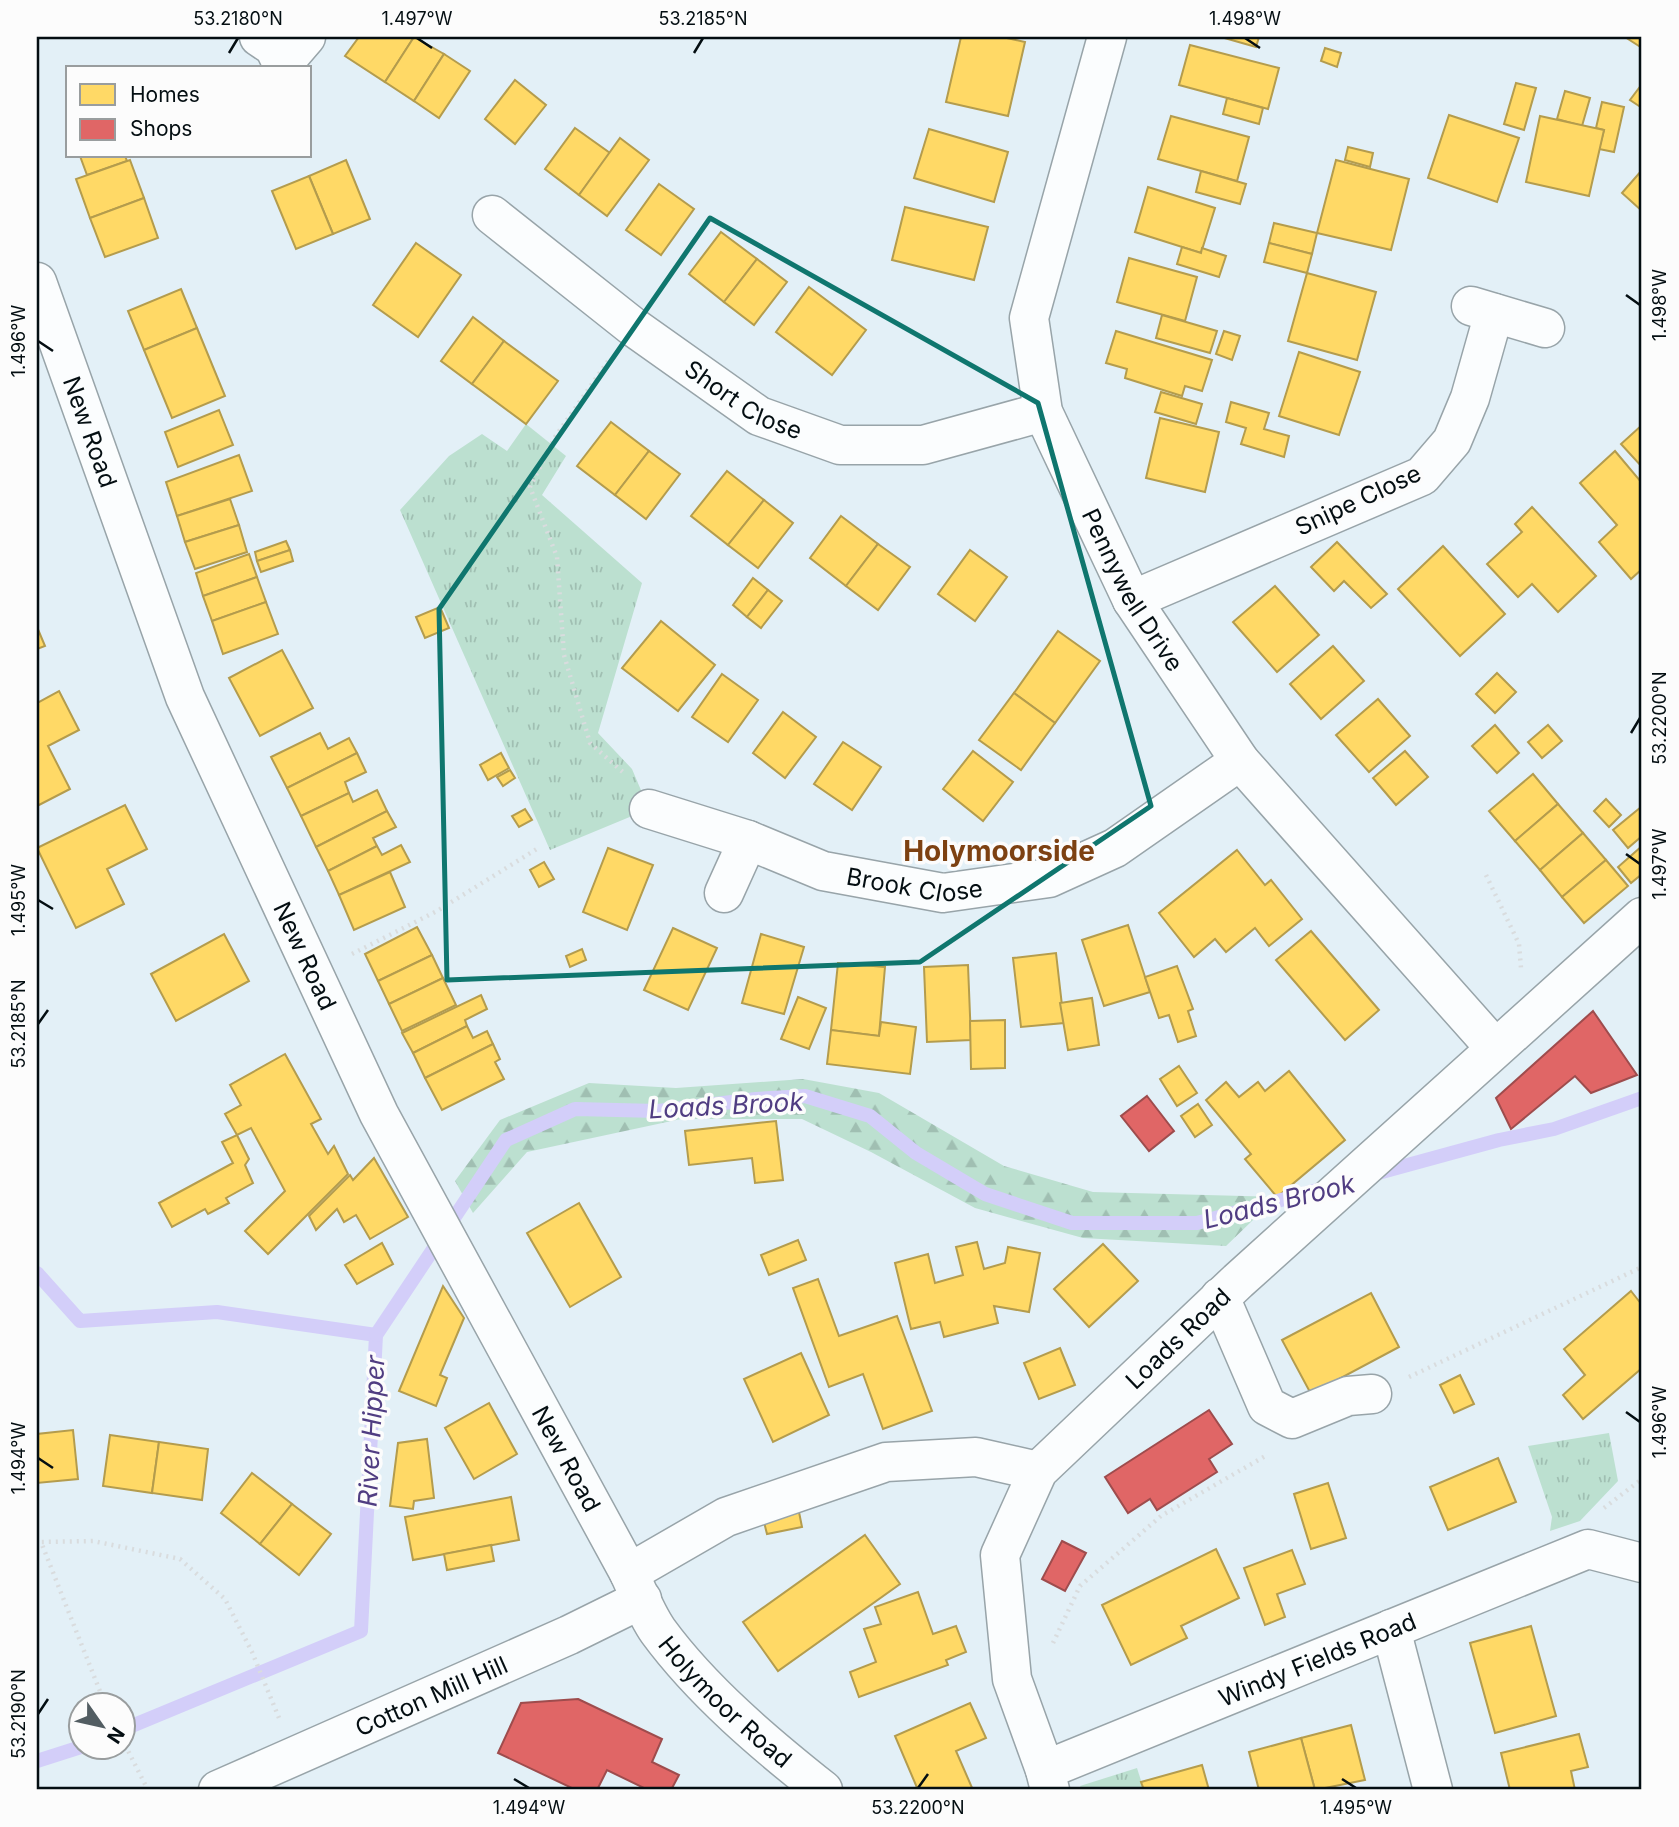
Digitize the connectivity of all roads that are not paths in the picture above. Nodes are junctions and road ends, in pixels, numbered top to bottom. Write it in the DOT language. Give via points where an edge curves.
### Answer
graph roads {
  1 [pos="1107,37"];
  2 [pos="492,215"];
  3 [pos="37,282"];
  4 [pos="1545,328"];
  5 [pos="1043,412"];
  6 [pos="1132,600"];
  7 [pos="1240,761"];
  8 [pos="649,809"];
  9 [pos="748,840"];
  10 [pos="724,893"];
  11 [pos="1642,917"];
  12 [pos="1495,1048"];
  13 [pos="1220,1297"];
  14 [pos="1373,1394"];
  15 [pos="1038,1471"];
  16 [pos="1642,1563"];
  17 [pos="636,1586"];
  18 [pos="1391,1629"];
  19 [pos="1048,1780"];
  20 [pos="218,1790"];
  21 [pos="823,1790"];
  22 [pos="1433,1790"];
  1 -- 5 [label="street, Pennywell Drive" via="1030,318"];
  2 -- 5 [label="street, Short Close" via="632,326 759,416 841,445 923,445"];
  3 -- 17 [label="street, New Road" via="185,697 379,1114"];
  4 -- 6 [label="street, Snipe Close" via="1482,310 1470,398 1452,441 1422,476"];
  5 -- 6 [label="street, Pennywell Drive"];
  6 -- 7 [label="street, Pennywell Drive"];
  7 -- 9 [label="street, Brook Close" via="1115,848 1049,878 943,893 823,871"];
  7 -- 12 [label="street, Pennywell Drive"];
  8 -- 9 [label="street, Brook Close"];
  9 -- 10 [label="street"];
  11 -- 12 [label="street, Loads Road"];
  12 -- 13 [label="street, Loads Road"];
  13 -- 14 [label="street" via="1267,1406 1292,1419 1348,1395"];
  13 -- 15 [label="street, Loads Road"];
  15 -- 17 [label="street" via="976,1457 886,1462 726,1517"];
  15 -- 19 [label="street" via="1000,1555 1012,1679"];
  16 -- 18 [label="street, Windy Fields Road" via="1588,1549"];
  17 -- 20 [label="street, Cotton Mill Hill" via="569,1635"];
  17 -- 21 [label="street, Holymoor Road" via="656,1628 693,1674"];
  18 -- 19 [label="street, Windy Fields Road"];
  18 -- 22 [label="street"];
}
